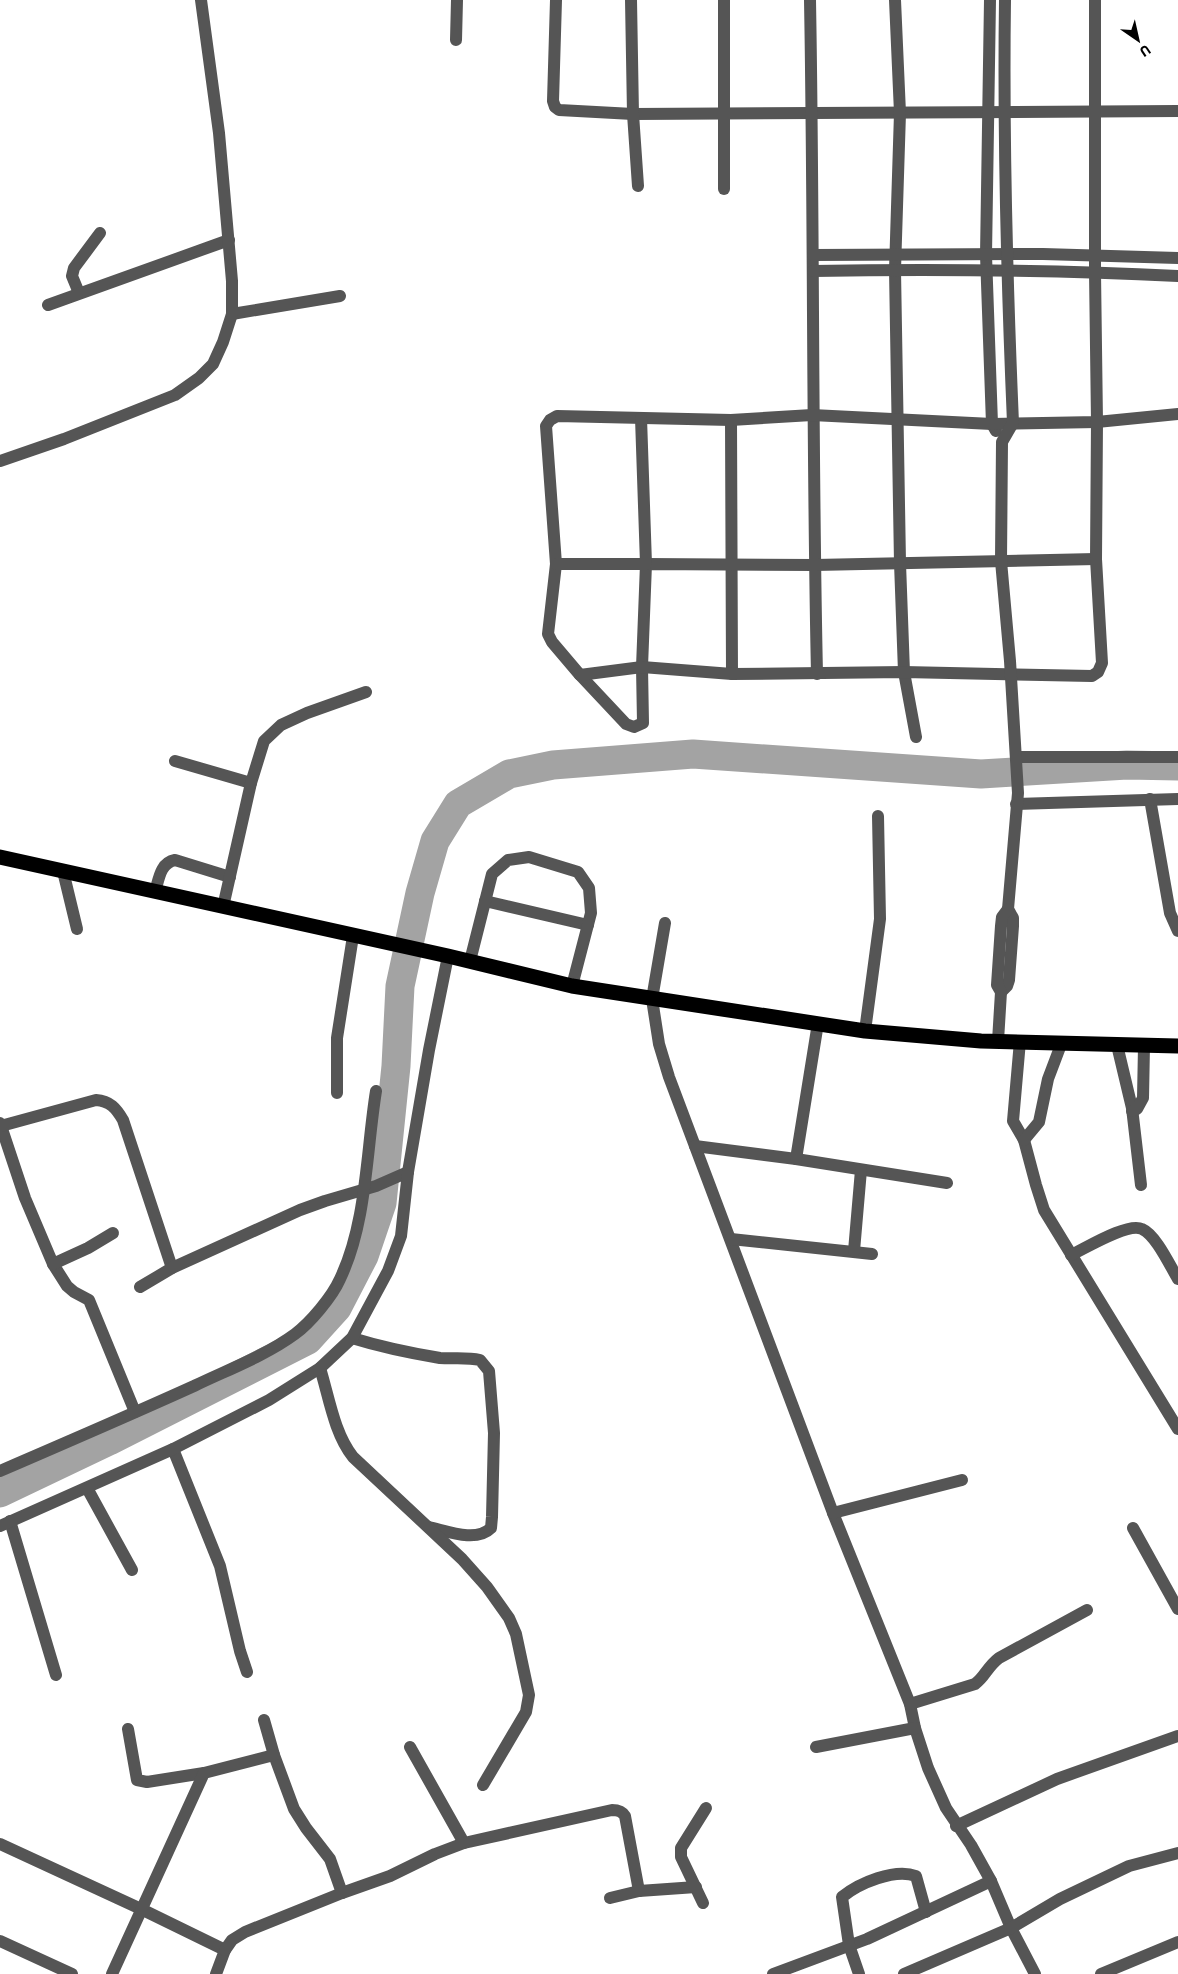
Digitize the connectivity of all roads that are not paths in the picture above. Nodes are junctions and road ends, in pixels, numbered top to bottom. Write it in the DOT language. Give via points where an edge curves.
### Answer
graph roads {
  1 [pos="201,0"];
  2 [pos="457,0"];
  3 [pos="556,0"];
  4 [pos="631,0"];
  5 [pos="724,0"];
  6 [pos="810,0"];
  7 [pos="896,0"];
  8 [pos="990,0"];
  9 [pos="1005,0"];
  10 [pos="1095,0"];
  11 [pos="456,40"];
  12 [pos="1178,110"];
  13 [pos="987,112"];
  14 [pos="1096,112"];
  15 [pos="723,113"];
  16 [pos="900,113"];
  17 [pos="1004,113"];
  18 [pos="634,114"];
  19 [pos="812,114"];
  20 [pos="638,186"];
  21 [pos="724,189"];
  22 [pos="100,233"];
  23 [pos="229,240"];
  24 [pos="897,254"];
  25 [pos="1007,254"];
  26 [pos="814,255"];
  27 [pos="986,255"];
  28 [pos="1095,256"];
  29 [pos="1178,258"];
  30 [pos="895,270"];
  31 [pos="1006,270"];
  32 [pos="813,271"];
  33 [pos="987,272"];
  34 [pos="1095,272"];
  35 [pos="1178,276"];
  36 [pos="78,293"];
  37 [pos="340,296"];
  38 [pos="48,305"];
  39 [pos="232,314"];
  40 [pos="1178,414"];
  41 [pos="812,415"];
  42 [pos="641,418"];
  43 [pos="899,419"];
  44 [pos="731,420"];
  45 [pos="1097,422"];
  46 [pos="1013,423"];
  47 [pos="992,424"];
  48 [pos="1002,442"];
  49 [pos="0,461"];
  50 [pos="1096,559"];
  51 [pos="1001,561"];
  52 [pos="900,562"];
  53 [pos="556,564"];
  54 [pos="646,564"];
  55 [pos="815,565"];
  56 [pos="730,566"];
  57 [pos="642,667"];
  58 [pos="904,672"];
  59 [pos="732,674"];
  60 [pos="817,674"];
  61 [pos="1011,674"];
  62 [pos="580,675"];
  63 [pos="366,692"];
  64 [pos="916,737"];
  65 [pos="1178,757"];
  66 [pos="175,761"];
  67 [pos="1017,763"];
  68 [pos="251,783"];
  69 [pos="1017,798"];
  70 [pos="1150,799"];
  71 [pos="1178,799"];
  72 [pos="878,816"];
  73 [pos="0,857"];
  74 [pos="63,871"];
  75 [pos="230,877"];
  76 [pos="155,892"];
  77 [pos="485,901"];
  78 [pos="223,907"];
  79 [pos="665,923"];
  80 [pos="588,925"];
  81 [pos="77,929"];
  82 [pos="1178,931"];
  83 [pos="353,936"];
  84 [pos="445,956"];
  85 [pos="470,961"];
  86 [pos="572,986"];
  87 [pos="652,999"];
  88 [pos="818,1023"];
  89 [pos="865,1031"];
  90 [pos="998,1041"];
  91 [pos="1020,1041"];
  92 [pos="1062,1042"];
  93 [pos="1117,1045"];
  94 [pos="1144,1046"];
  95 [pos="1178,1046"];
  96 [pos="376,1091"];
  97 [pos="337,1093"];
  98 [pos="1132,1111"];
  99 [pos="1,1124"];
  100 [pos="1024,1140"];
  101 [pos="695,1146"];
  102 [pos="796,1159"];
  103 [pos="861,1170"];
  104 [pos="403,1174"];
  105 [pos="947,1183"];
  106 [pos="1141,1185"];
  107 [pos="363,1191"];
  108 [pos="113,1233"];
  109 [pos="731,1239"];
  110 [pos="854,1251"];
  111 [pos="872,1254"];
  112 [pos="1071,1254"];
  113 [pos="53,1264"];
  114 [pos="172,1268"];
  115 [pos="1178,1279"];
  116 [pos="140,1287"];
  117 [pos="352,1338"];
  118 [pos="320,1368"];
  119 [pos="135,1412"];
  120 [pos="1176,1422"];
  121 [pos="173,1449"];
  122 [pos="0,1471"];
  123 [pos="962,1480"];
  124 [pos="87,1488"];
  125 [pos="832,1513"];
  126 [pos="5,1524"];
  127 [pos="428,1526"];
  128 [pos="1133,1528"];
  129 [pos="132,1570"];
  130 [pos="1178,1609"];
  131 [pos="1087,1610"];
  132 [pos="247,1672"];
  133 [pos="56,1676"];
  134 [pos="910,1704"];
  135 [pos="264,1720"];
  136 [pos="915,1728"];
  137 [pos="128,1729"];
  138 [pos="1178,1736"];
  139 [pos="410,1747"];
  140 [pos="816,1747"];
  141 [pos="274,1755"];
  142 [pos="204,1773"];
  143 [pos="483,1785"];
  144 [pos="706,1808"];
  145 [pos="956,1826"];
  146 [pos="464,1842"];
  147 [pos="0,1844"];
  148 [pos="1178,1853"];
  149 [pos="991,1881"];
  150 [pos="696,1887"];
  151 [pos="639,1891"];
  152 [pos="342,1893"];
  153 [pos="610,1898"];
  154 [pos="703,1903"];
  155 [pos="141,1909"];
  156 [pos="926,1912"];
  157 [pos="1011,1928"];
  158 [pos="0,1940"];
  159 [pos="1178,1942"];
  160 [pos="849,1945"];
  161 [pos="224,1950"];
  162 [pos="72,1974"];
  163 [pos="112,1974"];
  164 [pos="216,1974"];
  165 [pos="773,1974"];
  166 [pos="859,1974"];
  167 [pos="904,1974"];
  168 [pos="1034,1974"];
  169 [pos="1101,1974"];
  1 -- 23 [label="street"];
  2 -- 11 [label="street"];
  3 -- 18 [label="street" via="555,107 559,110"];
  4 -- 18 [label="street"];
  5 -- 15 [label="street"];
  6 -- 19 [label="street"];
  7 -- 16 [label="street"];
  8 -- 13 [label="street"];
  9 -- 17 [label="street"];
  10 -- 14 [label="street"];
  12 -- 14 [label="street"];
  13 -- 16 [label="street"];
  13 -- 17 [label="street"];
  13 -- 27 [label="street"];
  14 -- 17 [label="street"];
  14 -- 28 [label="street"];
  15 -- 18 [label="street"];
  15 -- 19 [label="street"];
  15 -- 21 [label="street"];
  16 -- 19 [label="street"];
  16 -- 24 [label="street"];
  17 -- 25 [label="street"];
  18 -- 20 [label="street"];
  19 -- 26 [label="street"];
  22 -- 36 [label="street" via="74,268 72,276"];
  23 -- 36 [label="street"];
  23 -- 39 [label="street"];
  24 -- 26 [label="street"];
  24 -- 27 [label="street"];
  24 -- 30 [label="street"];
  25 -- 27 [label="street"];
  25 -- 28 [label="street"];
  25 -- 31 [label="street"];
  26 -- 32 [label="street"];
  27 -- 33 [label="street"];
  28 -- 29 [label="street"];
  28 -- 34 [label="street"];
  30 -- 32 [label="street"];
  30 -- 33 [label="street"];
  30 -- 43 [label="street"];
  31 -- 33 [label="street"];
  31 -- 34 [label="street"];
  31 -- 46 [label="street"];
  32 -- 41 [label="street"];
  33 -- 47 [label="street"];
  34 -- 35 [label="street"];
  34 -- 45 [label="street"];
  36 -- 38 [label="street"];
  37 -- 39 [label="street"];
  39 -- 49 [label="street" via="213,364 174,395"];
  40 -- 45 [label="street"];
  41 -- 43 [label="street"];
  41 -- 44 [label="street"];
  41 -- 55 [label="street"];
  42 -- 44 [label="street"];
  42 -- 53 [label="street" via="557,416 546,426"];
  42 -- 54 [label="street"];
  43 -- 47 [label="street"];
  43 -- 52 [label="street"];
  44 -- 56 [label="street"];
  45 -- 46 [label="street"];
  45 -- 50 [label="street"];
  46 -- 47 [label="street"];
  46 -- 48 [label="street"];
  47 -- 48 [label="street"];
  48 -- 51 [label="street"];
  50 -- 51 [label="street"];
  50 -- 61 [label="street" via="1102,663 1098,672 1092,676"];
  51 -- 52 [label="street"];
  51 -- 61 [label="street"];
  52 -- 55 [label="street"];
  52 -- 58 [label="street"];
  53 -- 54 [label="street"];
  53 -- 62 [label="street" via="548,634"];
  54 -- 56 [label="street"];
  54 -- 57 [label="street"];
  55 -- 56 [label="street"];
  55 -- 60 [label="street"];
  56 -- 59 [label="street"];
  57 -- 59 [label="street"];
  57 -- 62 [label="street"];
  57 -- 62 [label="street" via="643,723 634,727 626,724"];
  58 -- 60 [label="street"];
  58 -- 61 [label="street"];
  58 -- 64 [label="street"];
  59 -- 60 [label="street"];
  61 -- 67 [label="street"];
  63 -- 68 [label="street" via="307,713 277,729 264,741"];
  65 -- 67 [label="street"];
  66 -- 68 [label="street"];
  67 -- 69 [label="street"];
  68 -- 75 [label="street"];
  69 -- 70 [label="street"];
  69 -- 90 [label="street" via="1008,910 1013,926 1009,980 1001,992"];
  70 -- 71 [label="street"];
  70 -- 82 [label="street" via="1170,914"];
  72 -- 89 [label="street" via="880,919"];
  73 -- 74 [label="highway"];
  74 -- 76 [label="highway"];
  74 -- 81 [label="street"];
  75 -- 76 [label="street" via="175,860 164,867"];
  75 -- 78 [label="street"];
  76 -- 78 [label="highway"];
  77 -- 80 [label="street"];
  77 -- 80 [label="street" via="492,874 508,860 529,857 578,872 589,888 591,913"];
  77 -- 85 [label="street"];
  78 -- 83 [label="highway"];
  79 -- 87 [label="street"];
  80 -- 86 [label="street"];
  83 -- 84 [label="highway"];
  83 -- 97 [label="street" via="338,1028"];
  84 -- 85 [label="highway"];
  84 -- 104 [label="street"];
  85 -- 86 [label="highway"];
  86 -- 87 [label="highway"];
  87 -- 88 [label="highway"];
  87 -- 101 [label="street" via="662,1056"];
  88 -- 89 [label="highway"];
  88 -- 102 [label="street"];
  89 -- 90 [label="highway"];
  90 -- 91 [label="highway"];
  91 -- 92 [label="highway"];
  91 -- 100 [label="street" via="1013,1121"];
  92 -- 93 [label="highway"];
  92 -- 100 [label="street" via="1048,1079 1039,1122"];
  93 -- 94 [label="highway"];
  93 -- 98 [label="street"];
  94 -- 95 [label="highway"];
  94 -- 98 [label="street" via="1143,1098 1137,1109"];
  96 -- 107 [label="street"];
  98 -- 106 [label="street"];
  99 -- 113 [label="street" via="25,1198"];
  99 -- 114 [label="street" via="96,1100 116,1107"];
  100 -- 112 [label="street" via="1044,1210"];
  101 -- 102 [label="street"];
  101 -- 109 [label="street"];
  102 -- 103 [label="street"];
  103 -- 105 [label="street"];
  103 -- 110 [label="street"];
  104 -- 107 [label="street"];
  104 -- 117 [label="street" via="400,1241 388,1271"];
  107 -- 114 [label="street" via="300,1210"];
  107 -- 119 [label="street" via="356,1236 340,1281 297,1333 236,1366"];
  108 -- 113 [label="street"];
  109 -- 110 [label="street"];
  109 -- 125 [label="street"];
  110 -- 111 [label="street"];
  112 -- 115 [label="street" via="1130,1227 1142,1229 1152,1237"];
  112 -- 120 [label="street"];
  113 -- 119 [label="street" via="67,1286 89,1300"];
  114 -- 116 [label="street"];
  117 -- 118 [label="street"];
  117 -- 127 [label="street" via="442,1358 480,1360 489,1371 494,1434 490,1528 481,1535 466,1535"];
  118 -- 121 [label="street" via="270,1400"];
  118 -- 127 [label="street" via="346,1449"];
  119 -- 122 [label="street"];
  121 -- 124 [label="street"];
  121 -- 132 [label="street" via="220,1566"];
  123 -- 125 [label="street"];
  124 -- 126 [label="street"];
  124 -- 129 [label="street"];
  125 -- 134 [label="street"];
  126 -- 133 [label="street"];
  127 -- 143 [label="street" via="487,1587 509,1618 516,1634 529,1695 526,1712"];
  128 -- 130 [label="street"];
  131 -- 134 [label="street" via="999,1658 990,1664 975,1684"];
  134 -- 136 [label="street"];
  135 -- 141 [label="street"];
  136 -- 140 [label="street"];
  136 -- 145 [label="street" via="928,1768"];
  137 -- 142 [label="street" via="137,1780 147,1782"];
  138 -- 145 [label="street" via="1056,1779"];
  139 -- 146 [label="street"];
  141 -- 142 [label="street"];
  141 -- 152 [label="street" via="294,1809 330,1859"];
  142 -- 155 [label="street"];
  144 -- 150 [label="street" via="681,1848 681,1857"];
  145 -- 149 [label="street"];
  146 -- 151 [label="street" via="612,1810 620,1811 625,1816"];
  146 -- 152 [label="street" via="390,1876"];
  147 -- 155 [label="street"];
  148 -- 157 [label="street" via="1132,1865 1060,1899"];
  149 -- 156 [label="street"];
  149 -- 157 [label="street"];
  150 -- 151 [label="street"];
  150 -- 154 [label="street"];
  151 -- 153 [label="street"];
  152 -- 161 [label="street" via="246,1932 232,1940"];
  155 -- 161 [label="street"];
  155 -- 163 [label="street"];
  156 -- 160 [label="street"];
  156 -- 160 [label="street" via="916,1876 898,1874 860,1884 842,1897"];
  157 -- 167 [label="street"];
  157 -- 168 [label="street"];
  158 -- 162 [label="street"];
  159 -- 169 [label="street"];
  160 -- 165 [label="street"];
  160 -- 166 [label="street"];
  161 -- 164 [label="street"];
}
